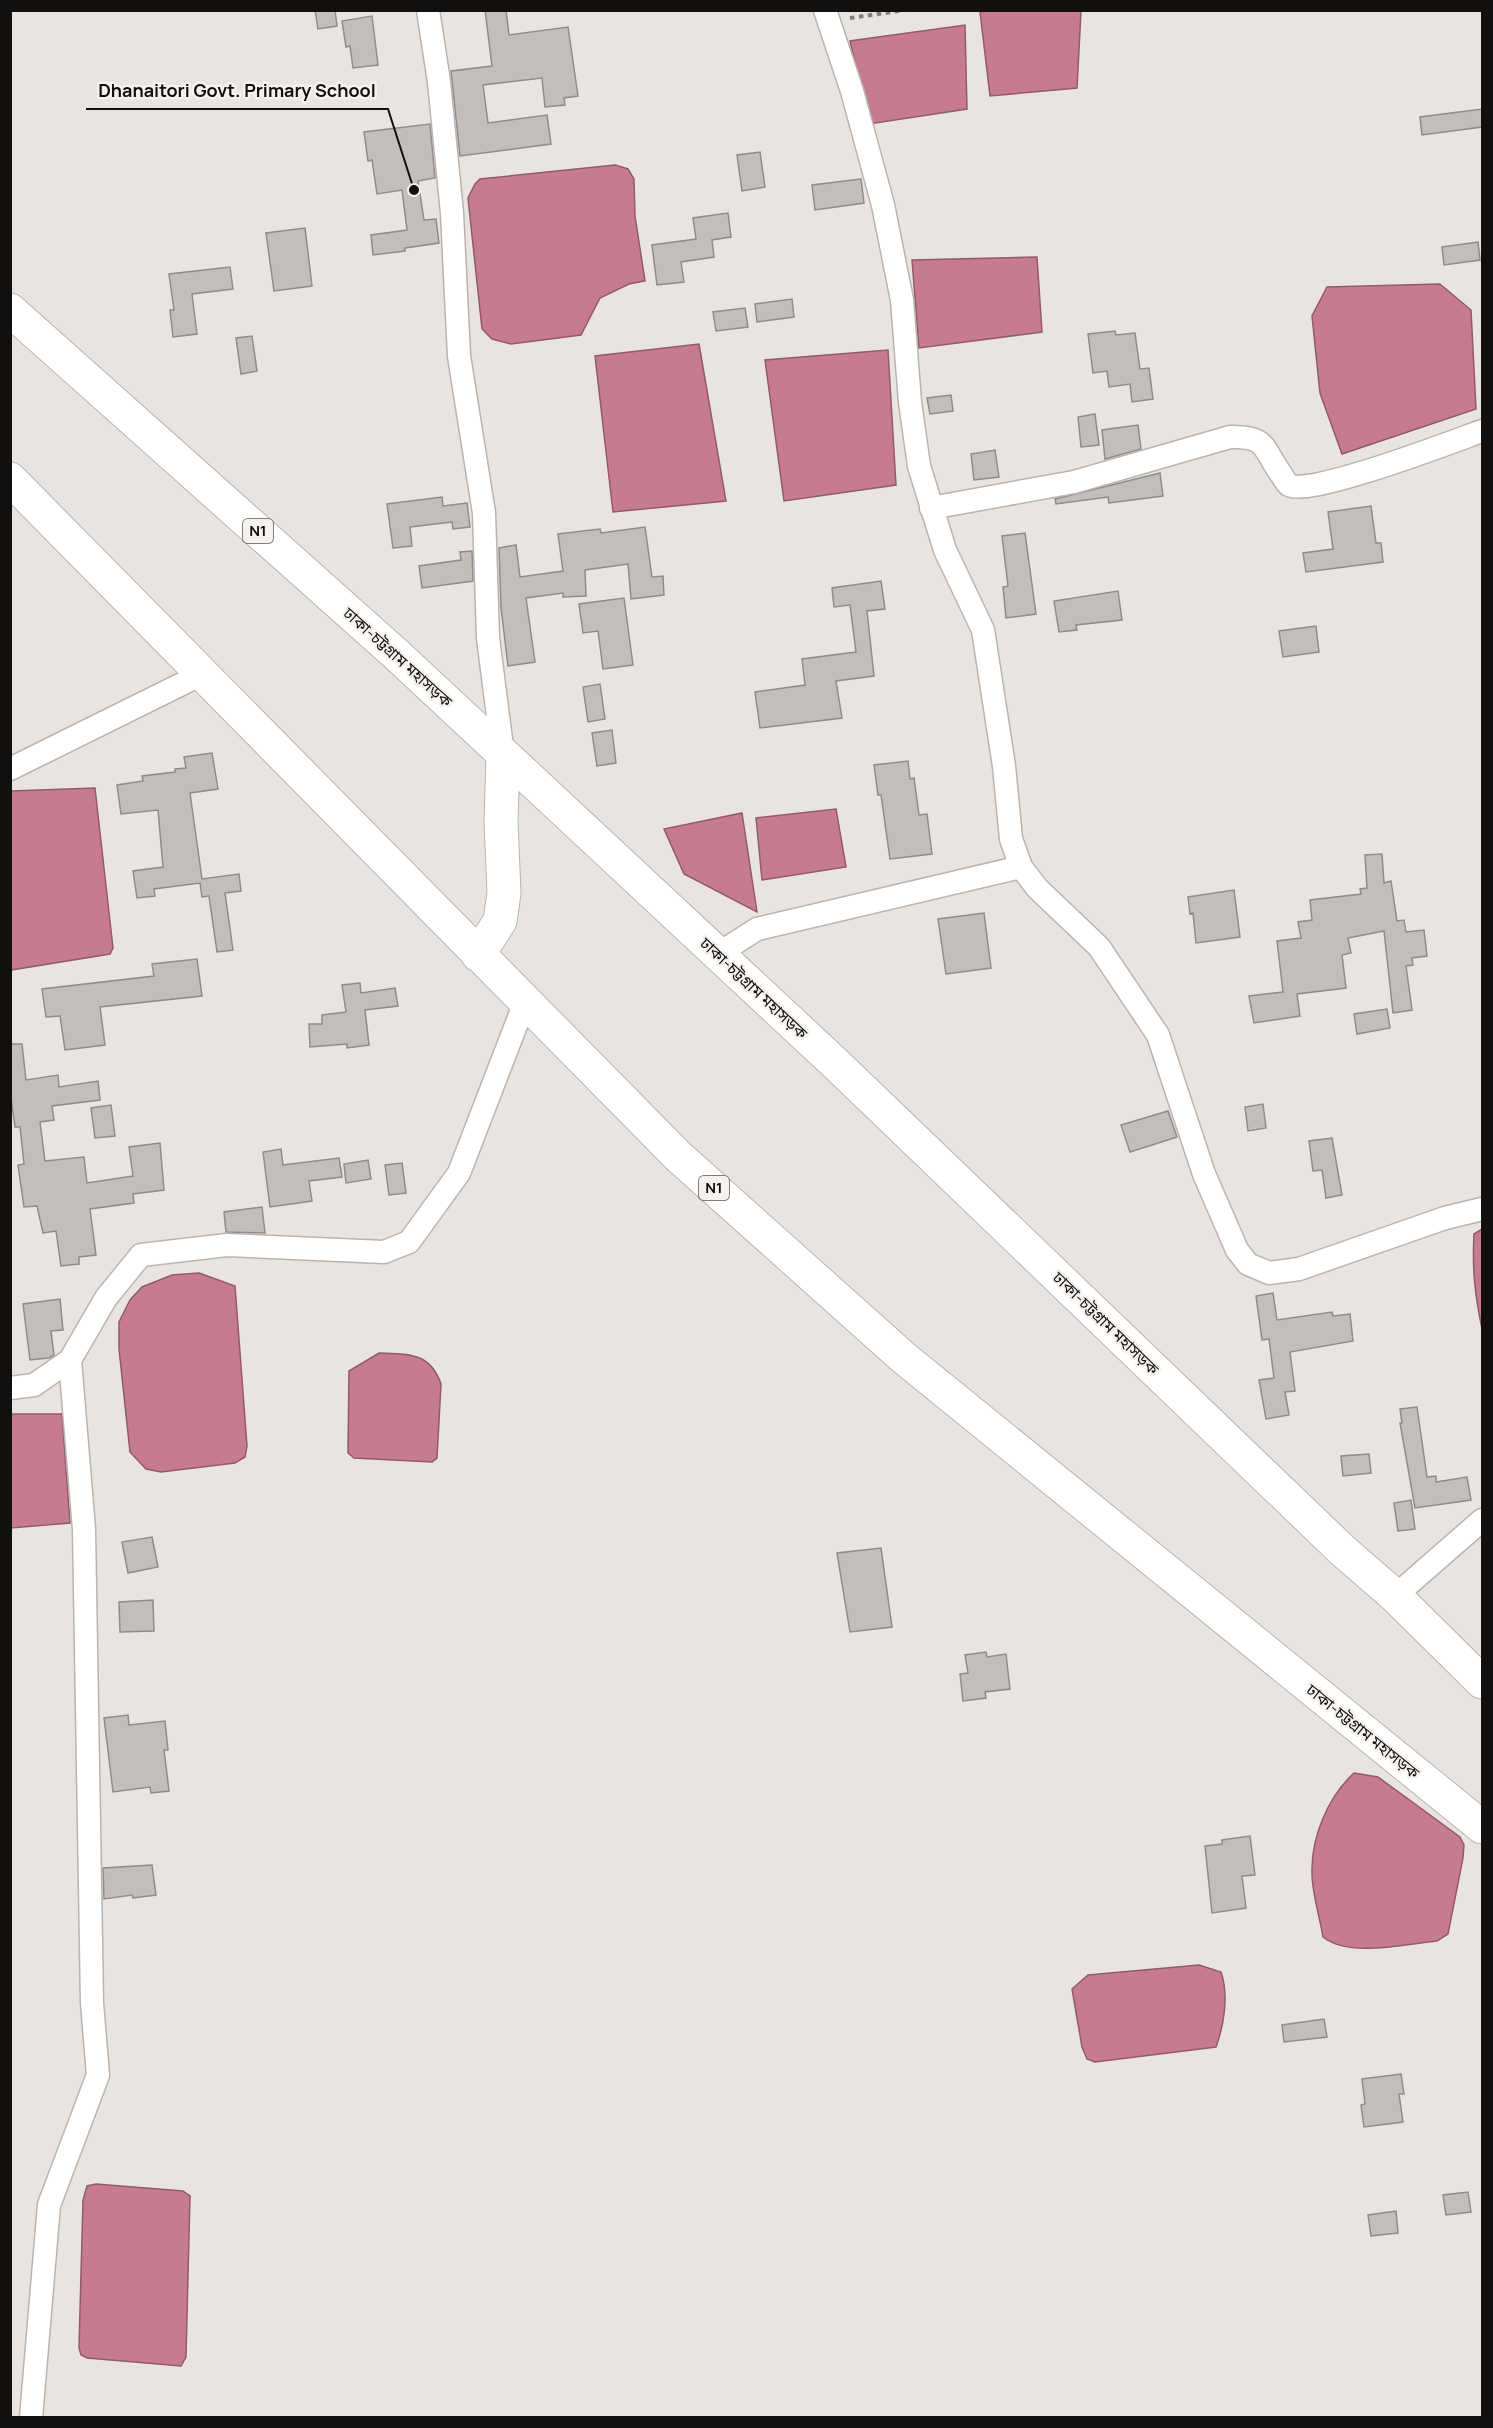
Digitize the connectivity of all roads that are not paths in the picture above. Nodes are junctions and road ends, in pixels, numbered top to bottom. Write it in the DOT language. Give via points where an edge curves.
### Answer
graph roads {
  1 [pos="428,10"];
  2 [pos="826,15"];
  3 [pos="10,310"];
  4 [pos="1482,431"];
  5 [pos="10,479"];
  6 [pos="931,508"];
  7 [pos="202,674"];
  8 [pos="503,754"];
  9 [pos="10,769"];
  10 [pos="1021,867"];
  11 [pos="718,954"];
  12 [pos="478,955"];
  13 [pos="525,1002"];
  14 [pos="1482,1209"];
  15 [pos="70,1360"];
  16 [pos="10,1388"];
  17 [pos="1482,1520"];
  18 [pos="1395,1596"];
  19 [pos="1482,1682"];
  20 [pos="1482,1827"];
  21 [pos="31,2418"];
  1 -- 8 [label="street" via="452,213 459,356 484,513 488,638"];
  2 -- 6 [label="street" via="852,91 883,205 902,300 919,466"];
  3 -- 8 [label="highway, ঢাকা-চট্টগ্রাম মহাসড়ক / N1"];
  4 -- 6 [label="street" via="1313,486 1288,484 1262,444 1251,437 1230,437 1074,482"];
  5 -- 7 [label="highway, ঢাকা-চট্টগ্রাম মহাসড়ক / N1"];
  6 -- 10 [label="street" via="945,550 983,630 1011,839"];
  7 -- 9 [label="street"];
  7 -- 12 [label="highway, ঢাকা-চট্টগ্রাম মহাসড়ক / N1"];
  8 -- 11 [label="highway, ঢাকা-চট্টগ্রাম মহাসড়ক / N1"];
  8 -- 12 [label="highway" via="504,893 500,921"];
  10 -- 11 [label="street" via="757,929"];
  10 -- 14 [label="street" via="1037,888 1100,947 1158,1035 1204,1174 1237,1250 1248,1264 1269,1273 1299,1269"];
  11 -- 18 [label="highway, ঢাকা-চট্টগ্রাম মহাসড়ক / N1"];
  12 -- 13 [label="highway, ঢাকা-চট্টগ্রাম মহাসড়ক / N1"];
  13 -- 15 [label="street" via="459,1173 409,1242 384,1252 227,1245 141,1255 106,1298"];
  13 -- 20 [label="highway, ঢাকা-চট্টগ্রাম মহাসড়ক / N1" via="679,1157 904,1358"];
  15 -- 16 [label="street" via="34,1386"];
  15 -- 21 [label="street" via="84,1529 92,2003 98,2075 50,2205"];
  17 -- 18 [label="street"];
  18 -- 19 [label="highway, ঢাকা-চট্টগ্রাম মহাসড়ক / N1"];
}
